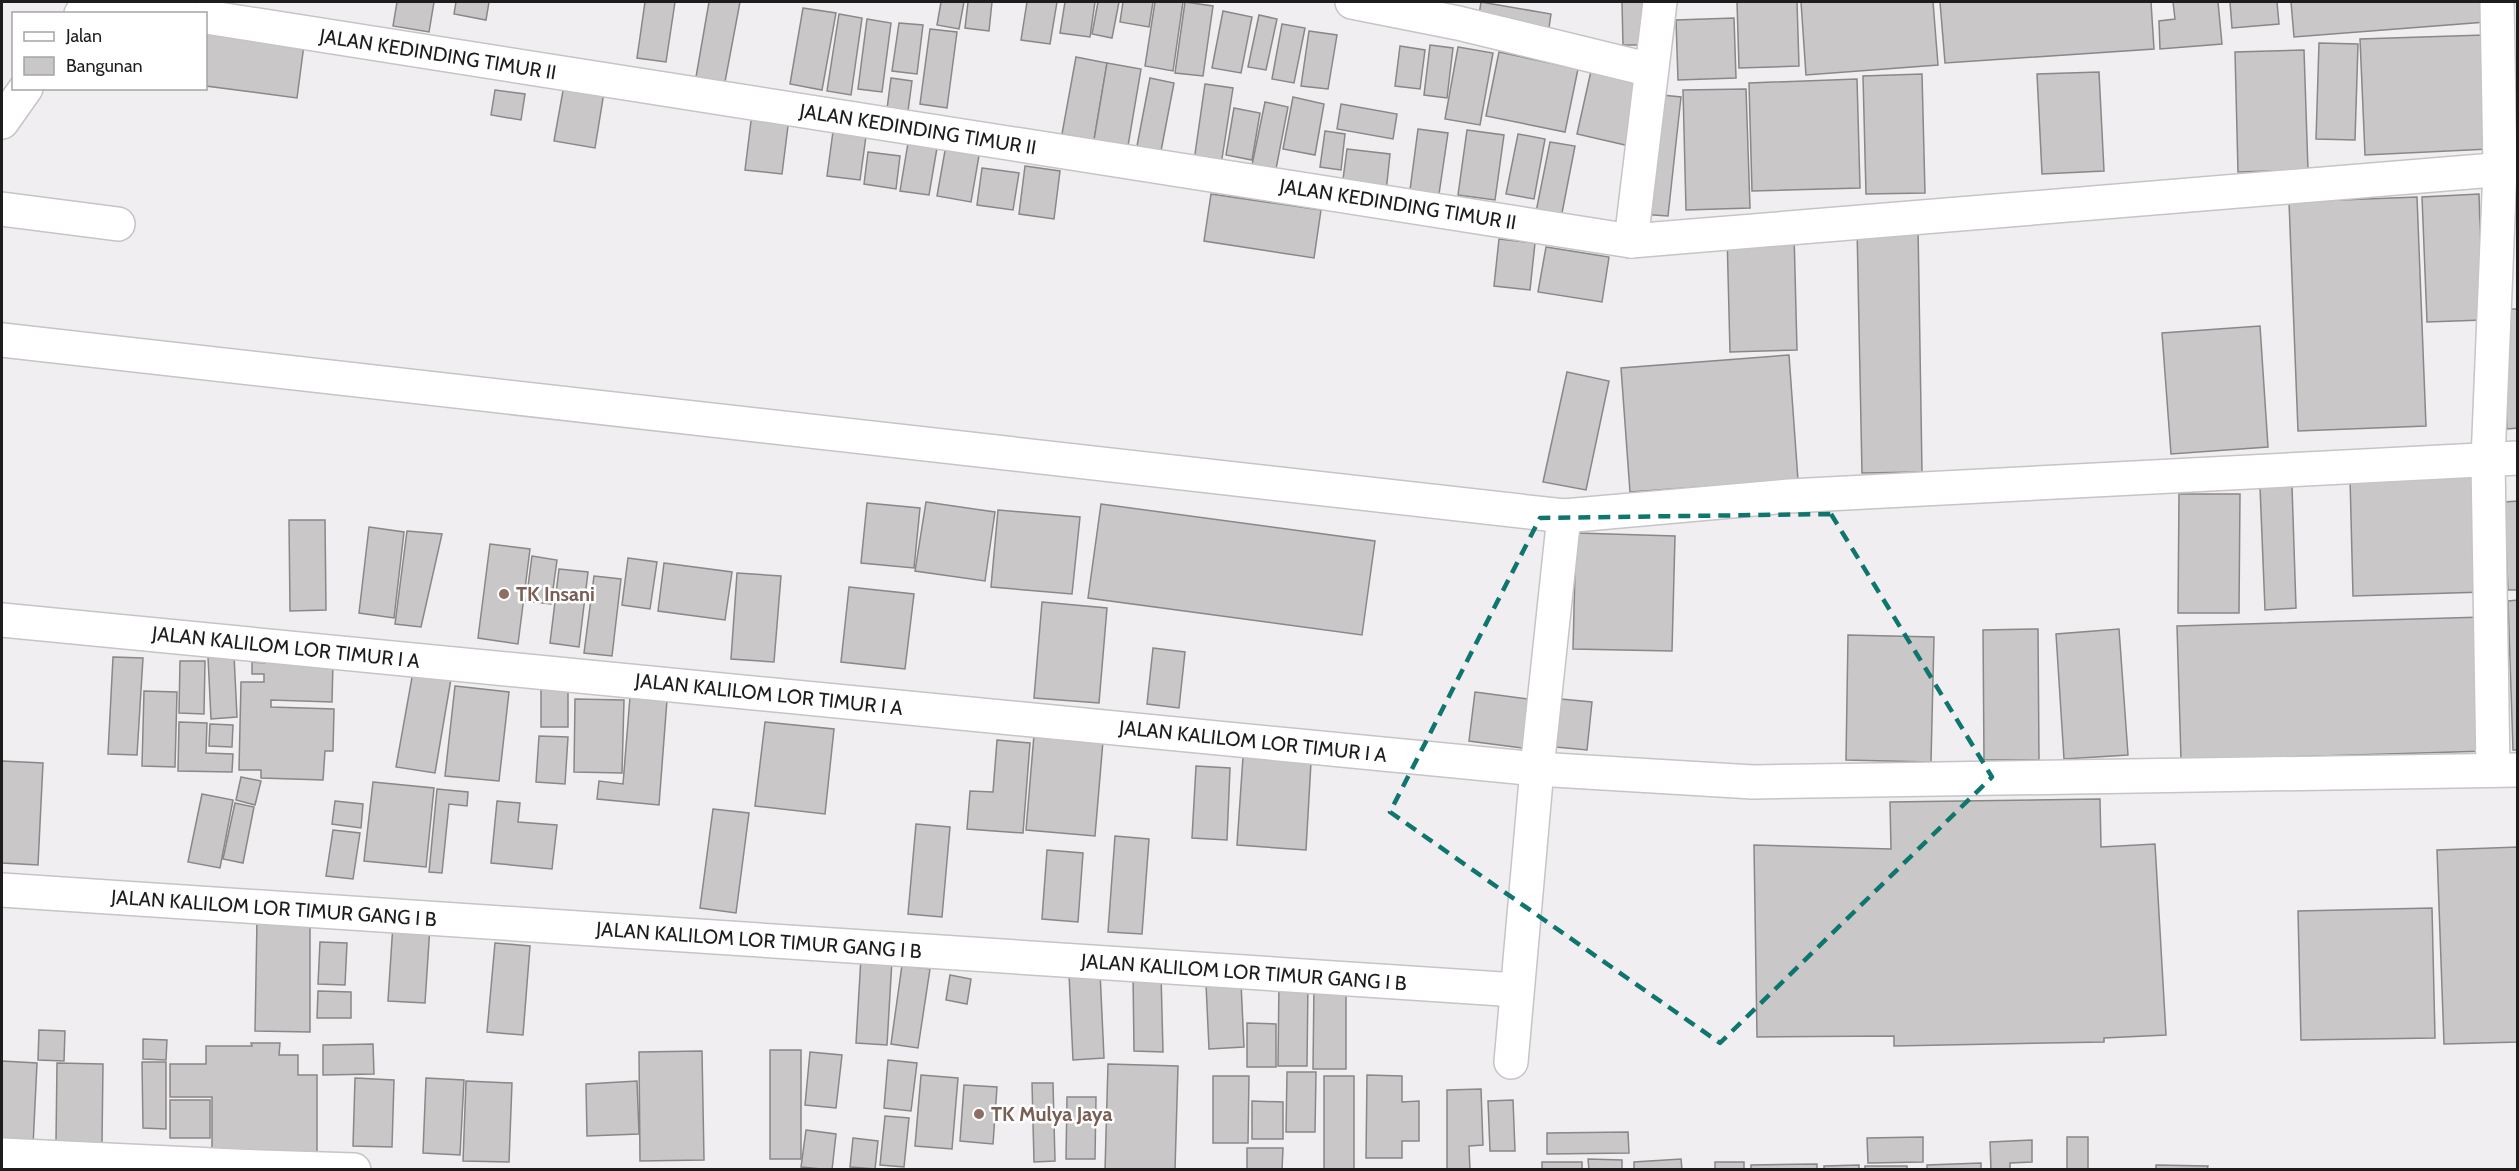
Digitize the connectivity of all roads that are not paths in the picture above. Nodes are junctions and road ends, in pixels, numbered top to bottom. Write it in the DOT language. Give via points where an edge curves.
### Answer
graph roads {
  1 [pos="107,2"];
  2 [pos="1352,2"];
  3 [pos="1660,2"];
  4 [pos="2497,2"];
  5 [pos="171,12"];
  6 [pos="1461,12"];
  7 [pos="207,17"];
  8 [pos="1651,70"];
  9 [pos="25,90"];
  10 [pos="2,122"];
  11 [pos="2508,168"];
  12 [pos="2,209"];
  13 [pos="118,224"];
  14 [pos="1631,241"];
  15 [pos="2,340"];
  16 [pos="2503,459"];
  17 [pos="1564,516"];
  18 [pos="2,620"];
  19 [pos="1537,769"];
  20 [pos="2505,770"];
  21 [pos="2,890"];
  22 [pos="1517,990"];
  23 [pos="1511,1062"];
  24 [pos="2,1155"];
  25 [pos="234,1168"];
  26 [pos="354,1170"];
  1 -- 5 [label="street"];
  2 -- 6 [label="street"];
  3 -- 8 [label="street"];
  4 -- 11 [label="street"];
  6 -- 8 [label="street"];
  7 -- 14 [label="street, JALAN KEDINDING TIMUR II"];
  8 -- 14 [label="street"];
  9 -- 10 [label="street"];
  11 -- 14 [label="street, JALAN KEDINDING TIMUR II"];
  11 -- 16 [label="street"];
  12 -- 13 [label="street"];
  15 -- 17 [label="street"];
  16 -- 17 [label="street" via="1789,495"];
  16 -- 20 [label="street"];
  17 -- 19 [label="street"];
  18 -- 19 [label="street, JALAN KALILOM LOR TIMUR I A"];
  19 -- 20 [label="street, JALAN KALILOM LOR TIMUR I A" via="1753,782"];
  19 -- 22 [label="street"];
  21 -- 22 [label="street, JALAN KALILOM LOR TIMUR GANG I B"];
  22 -- 23 [label="street"];
  24 -- 25 [label="street"];
  25 -- 26 [label="street"];
}
